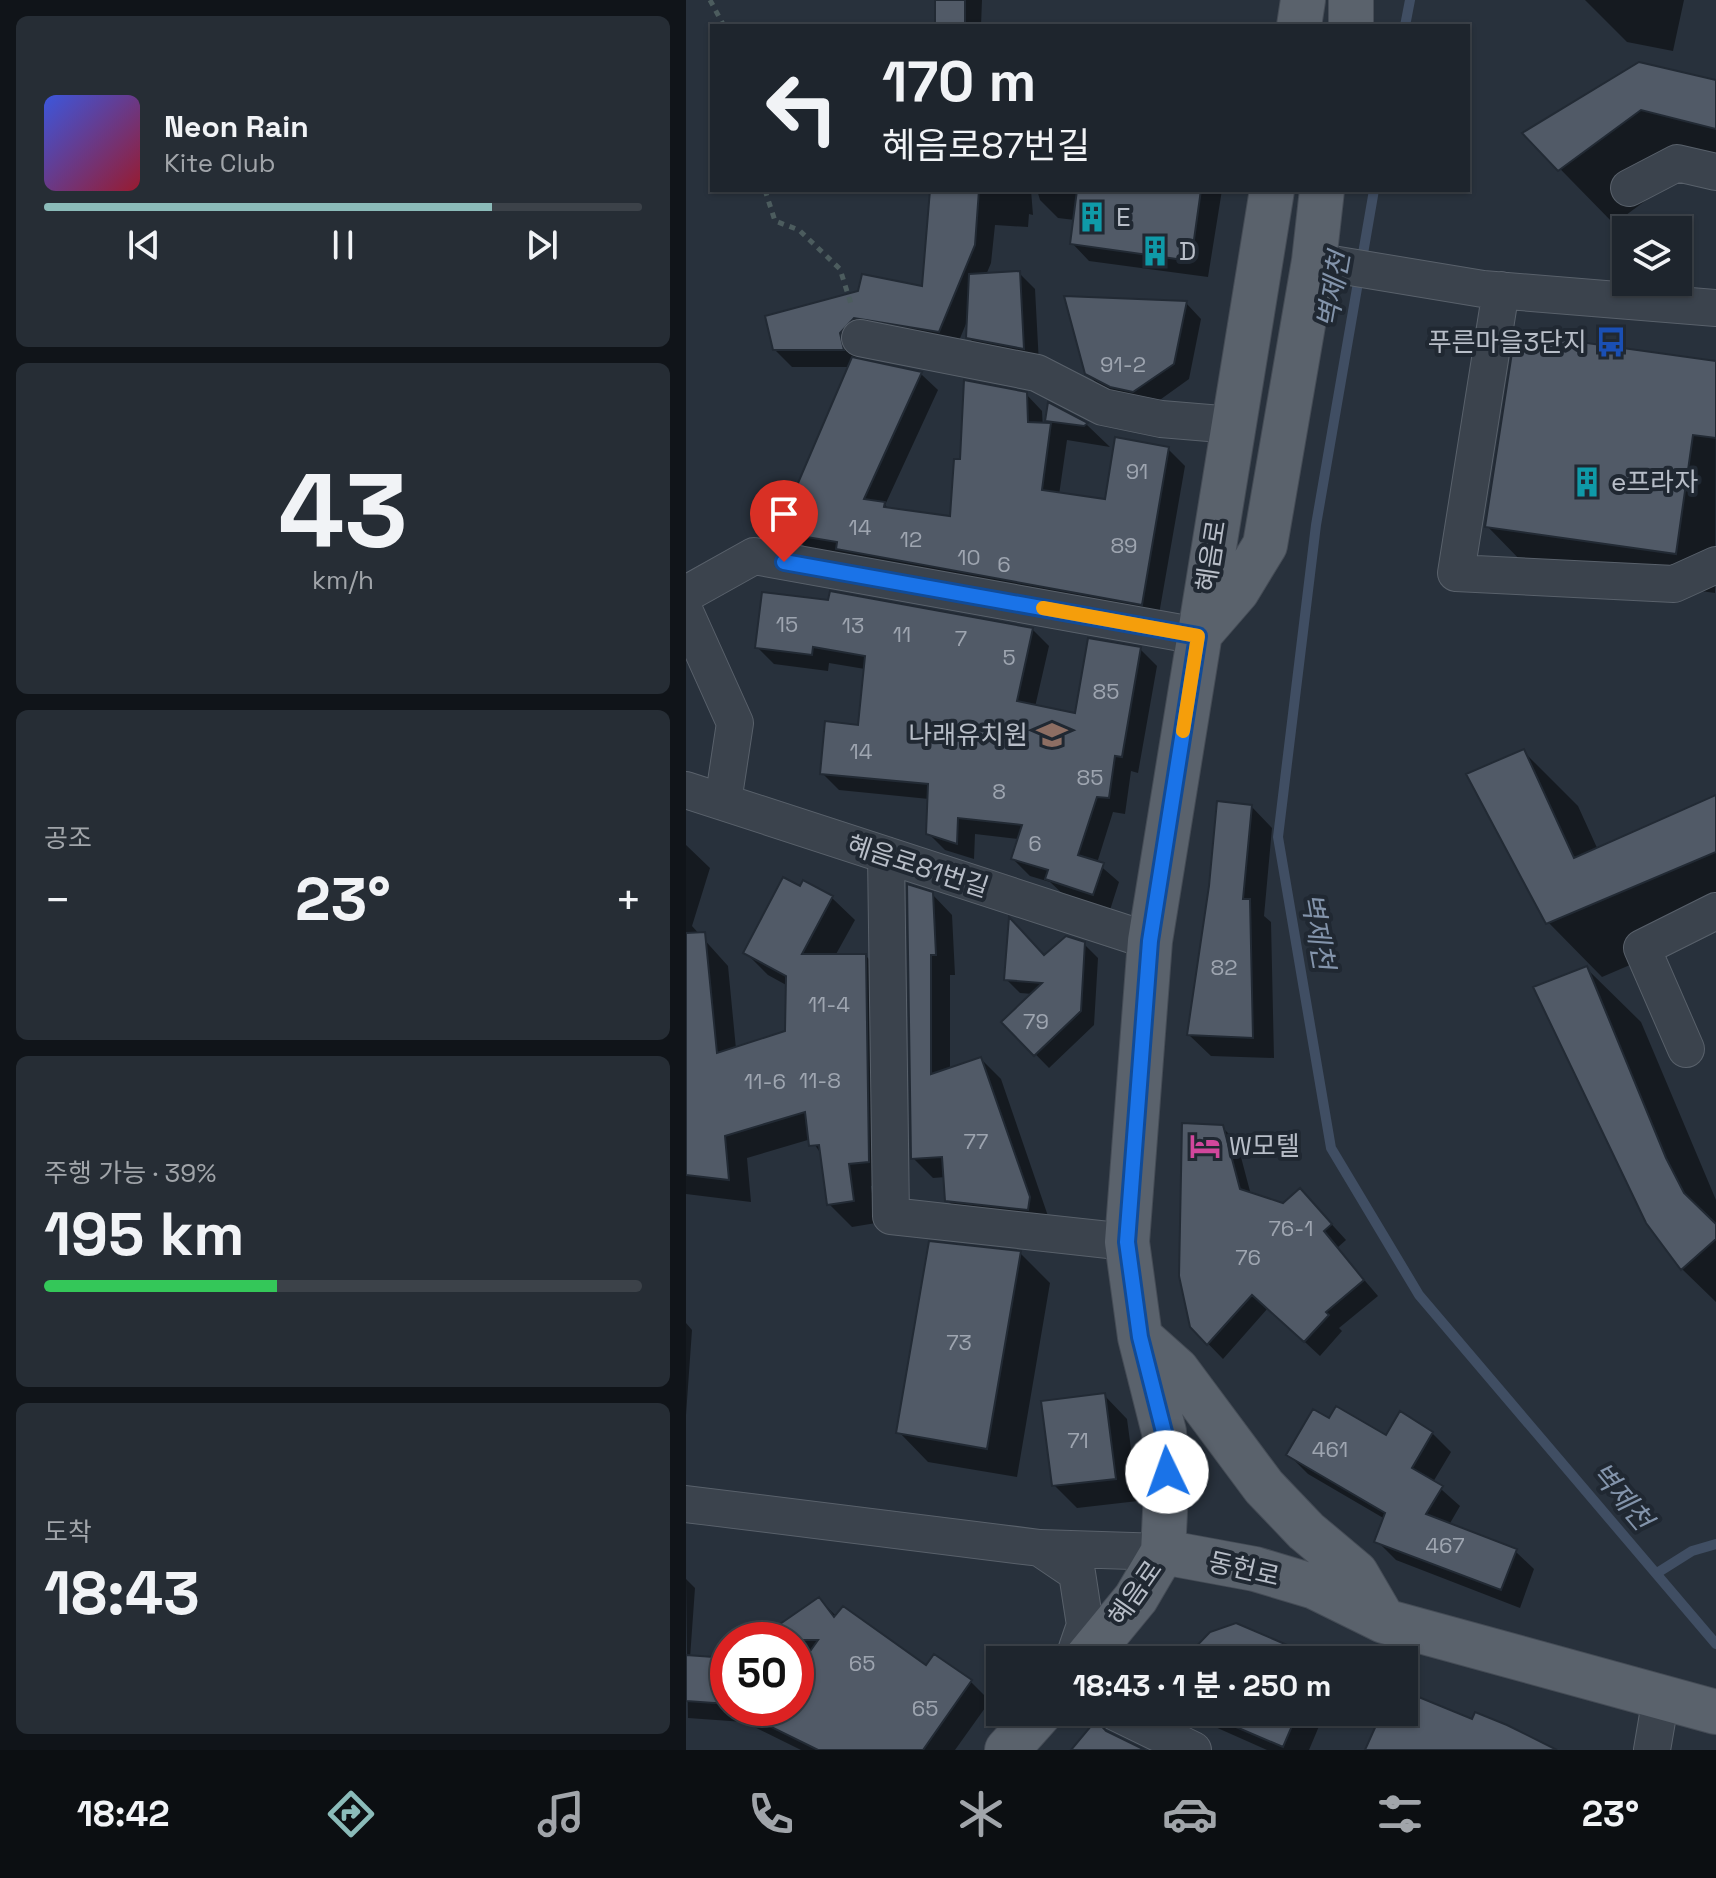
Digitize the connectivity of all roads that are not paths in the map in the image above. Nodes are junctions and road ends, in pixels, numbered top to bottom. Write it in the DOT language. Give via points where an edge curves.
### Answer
graph roads {
  1 [pos="1303,0"];
  2 [pos="1351,0"];
  3 [pos="1299,24"];
  4 [pos="1351,24"];
  5 [pos="1716,172"];
  6 [pos="1629,188"];
  7 [pos="1272,192"];
  8 [pos="1322,192"];
  9 [pos="1326,263"];
  10 [pos="1492,290"];
  11 [pos="1716,308"];
  12 [pos="860,338"];
  13 [pos="1233,425"];
  14 [pos="1716,565"];
  15 [pos="686,594"];
  16 [pos="686,614"];
  17 [pos="1198,636"];
  18 [pos="699,792"];
  19 [pos="886,855"];
  20 [pos="1713,920"];
  21 [pos="1150,941"];
  22 [pos="1686,1049"];
  23 [pos="1127,1242"];
  24 [pos="1140,1337"];
  25 [pos="686,1504"];
  26 [pos="1040,1548"];
  27 [pos="1163,1552"];
  28 [pos="1384,1621"];
  29 [pos="1078,1646"];
  30 [pos="1097,1646"];
  31 [pos="1689,1705"];
  32 [pos="1028,1726"];
  33 [pos="1144,1726"];
  34 [pos="1007,1750"];
  35 [pos="1193,1750"];
  36 [pos="1652,1750"];
  1 -- 3 [label="main road"];
  2 -- 4 [label="main road"];
  5 -- 6 [label="street" via="1677,163"];
  7 -- 13 [label="main road, 혜음로"];
  8 -- 9 [label="main road"];
  9 -- 10 [label="street"];
  9 -- 17 [label="main road" via="1265,545 1237,591"];
  10 -- 11 [label="street"];
  10 -- 14 [label="street" via="1456,573 1674,584"];
  12 -- 13 [label="street" via="1037,373 1103,407"];
  13 -- 17 [label="main road, 혜음로"];
  15 -- 17 [label="street" via="754,556"];
  16 -- 18 [label="street" via="735,723"];
  17 -- 21 [label="main road, 혜음로"];
  18 -- 19 [label="street, 혜음로81번길"];
  19 -- 21 [label="street, 혜음로81번길"];
  19 -- 23 [label="street" via="891,1216"];
  20 -- 22 [label="street" via="1642,948"];
  21 -- 23 [label="main road, 혜음로"];
  23 -- 24 [label="main road, 혜음로"];
  24 -- 27 [label="main road, 혜음로" via="1164,1432"];
  24 -- 28 [label="main road" via="1177,1370 1264,1487 1356,1573"];
  25 -- 26 [label="street, 동헌로"];
  26 -- 27 [label="street, 동헌로"];
  26 -- 29 [label="street" via="1077,1573 1085,1625"];
  27 -- 28 [label="main road, 동헌로" via="1255,1569 1315,1587"];
  27 -- 30 [label="main road, 혜음로" via="1136,1598"];
  28 -- 31 [label="main road, 동헌로"];
  31 -- 36 [label="street"];
  32 -- 34 [label="main road"];
  33 -- 35 [label="street"];
}
